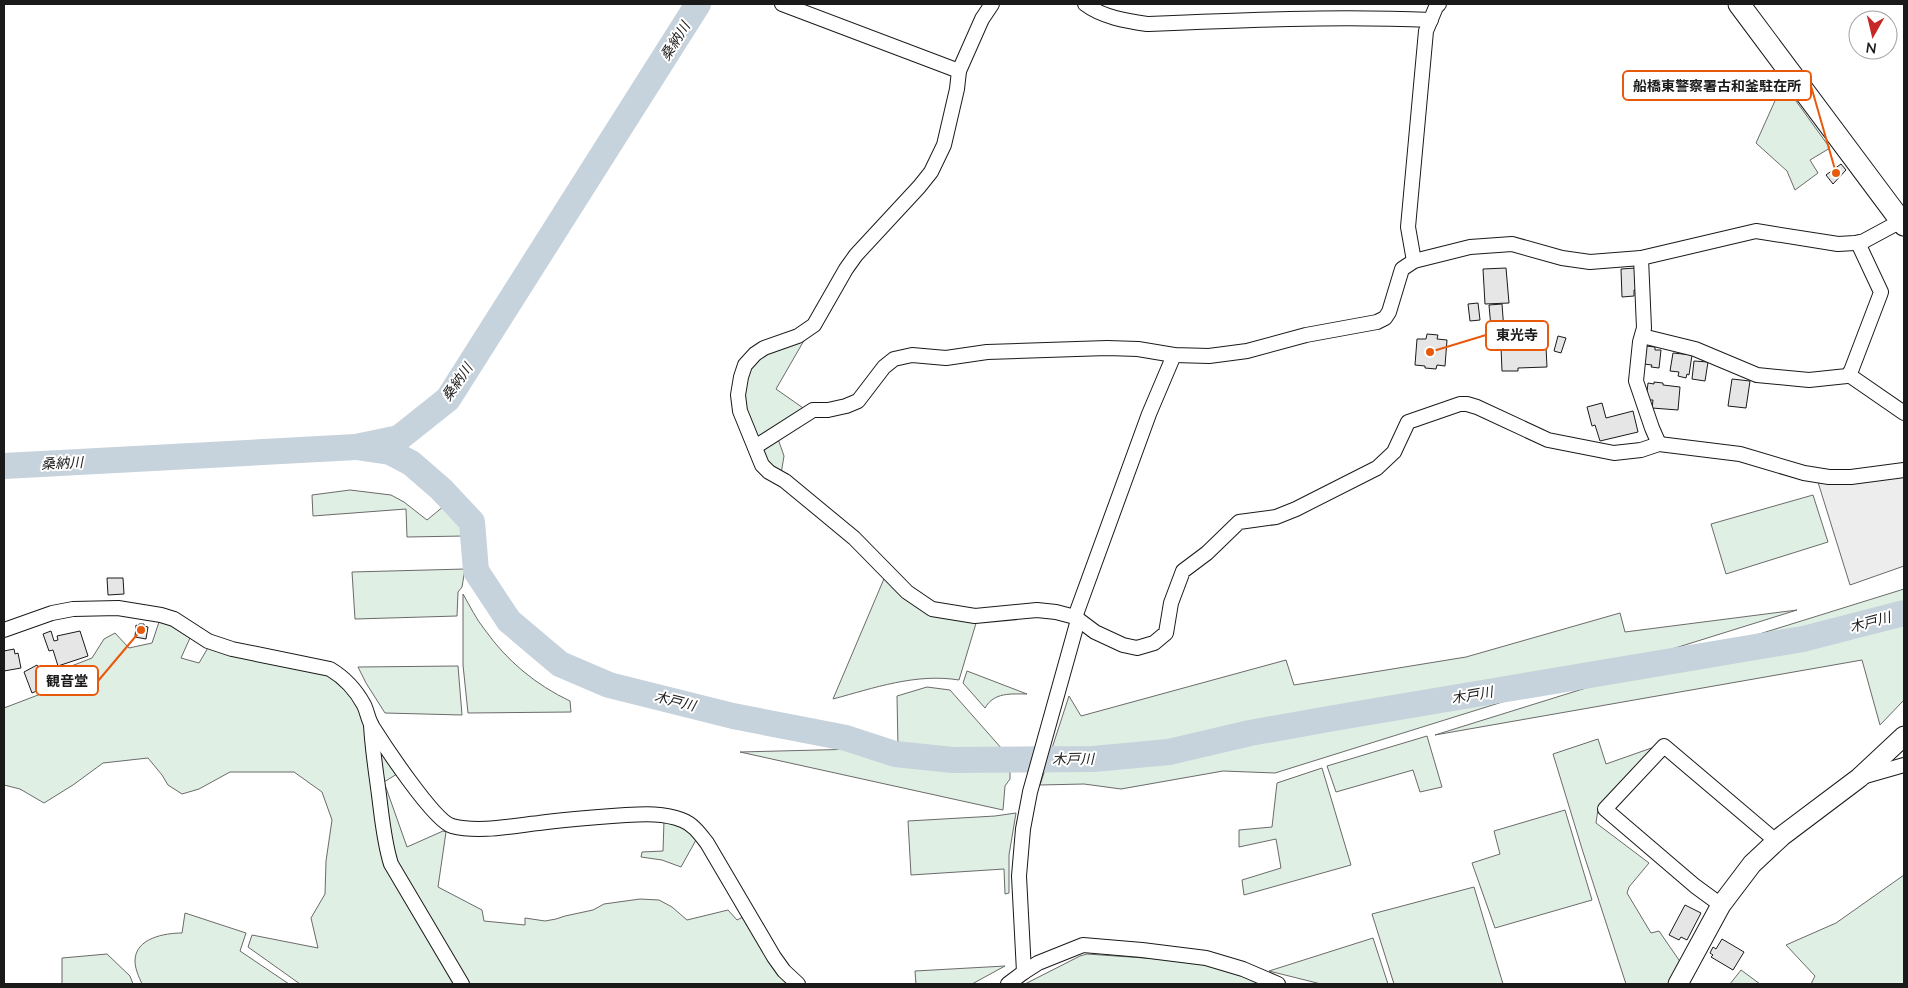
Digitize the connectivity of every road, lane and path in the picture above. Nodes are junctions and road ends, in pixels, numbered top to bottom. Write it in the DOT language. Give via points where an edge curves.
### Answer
graph roads {
  1 [pos="782,4"];
  2 [pos="992,4"];
  3 [pos="1084,4"];
  4 [pos="1439,4"];
  5 [pos="1739,4"];
  6 [pos="1431,20"];
  7 [pos="959,71"];
  8 [pos="1903,222"];
  9 [pos="1858,243"];
  10 [pos="1641,258"];
  11 [pos="1414,260"];
  12 [pos="1642,336"];
  13 [pos="1174,355"];
  14 [pos="1849,375"];
  15 [pos="1904,413"];
  16 [pos="1659,444"];
  17 [pos="755,447"];
  18 [pos="1904,470"];
  19 [pos="1077,618"];
  20 [pos="4,630"];
  21 [pos="371,724"];
  22 [pos="1904,736"];
  23 [pos="1904,765"];
  24 [pos="1859,778"];
  25 [pos="1776,841"];
  26 [pos="1722,905"];
  27 [pos="1024,972"];
  28 [pos="462,984"];
  29 [pos="798,984"];
  30 [pos="1008,984"];
  31 [pos="1278,984"];
  32 [pos="1678,984"];
  1 -- 7 [label="street"];
  2 -- 7 [label="street"];
  3 -- 6 [label="street" via="1102,13 1147,24 1364,17"];
  4 -- 6 [label="street"];
  5 -- 8 [label="main road"];
  6 -- 11 [label="street" via="1426,31 1408,227"];
  7 -- 17 [label="street" via="944,145 925,180 856,255 814,325 798,336 764,348 746,365 738,395 743,422"];
  8 -- 9 [label="street"];
  9 -- 10 [label="street" via="1838,244 1756,231"];
  9 -- 14 [label="street" via="1881,292"];
  10 -- 11 [label="street" via="1590,262 1512,244 1470,247"];
  10 -- 12 [label="street"];
  11 -- 13 [label="street" via="1402,269 1390,312 1377,322 1306,335 1246,351 1209,356"];
  12 -- 14 [label="street" via="1695,349 1757,375 1809,380"];
  12 -- 16 [label="street" via="1636,381"];
  13 -- 17 [label="street" via="1107,348 987,352 946,358 912,355 894,359 884,367 858,401 828,410 813,410"];
  13 -- 19 [label="street" via="1149,414"];
  14 -- 15 [label="street"];
  16 -- 18 [label="street" via="1740,454 1795,471 1830,477"];
  16 -- 19 [label="street" via="1614,453 1548,440 1477,407 1460,404 1408,422 1394,452 1365,475 1276,517 1239,522 1183,571 1166,633 1154,643 1137,648 1123,645 1095,632"];
  17 -- 19 [label="street" via="762,465 769,472 785,481 854,538 907,592 926,606 975,616 1036,610"];
  19 -- 27 [label="street" via="1023,829 1019,876"];
  20 -- 21 [label="street" via="73,609 118,608 161,614 208,641 330,669 344,678 357,694"];
  21 -- 28 [label="street" via="382,819 391,864"];
  21 -- 29 [label="street" via="429,807 452,826 503,827 651,814 684,820 707,843 774,957"];
  22 -- 24 [label="street"];
  23 -- 24 [label="street"];
  24 -- 25 [label="street"];
  25 -- 26 [label="street" via="1752,864"];
  25 -- 26 [label="street" via="1664,746 1605,809"];
  26 -- 32 [label="street"];
  27 -- 30 [label="street"];
  27 -- 31 [label="street" via="1055,955 1083,945 1206,958"];
}
